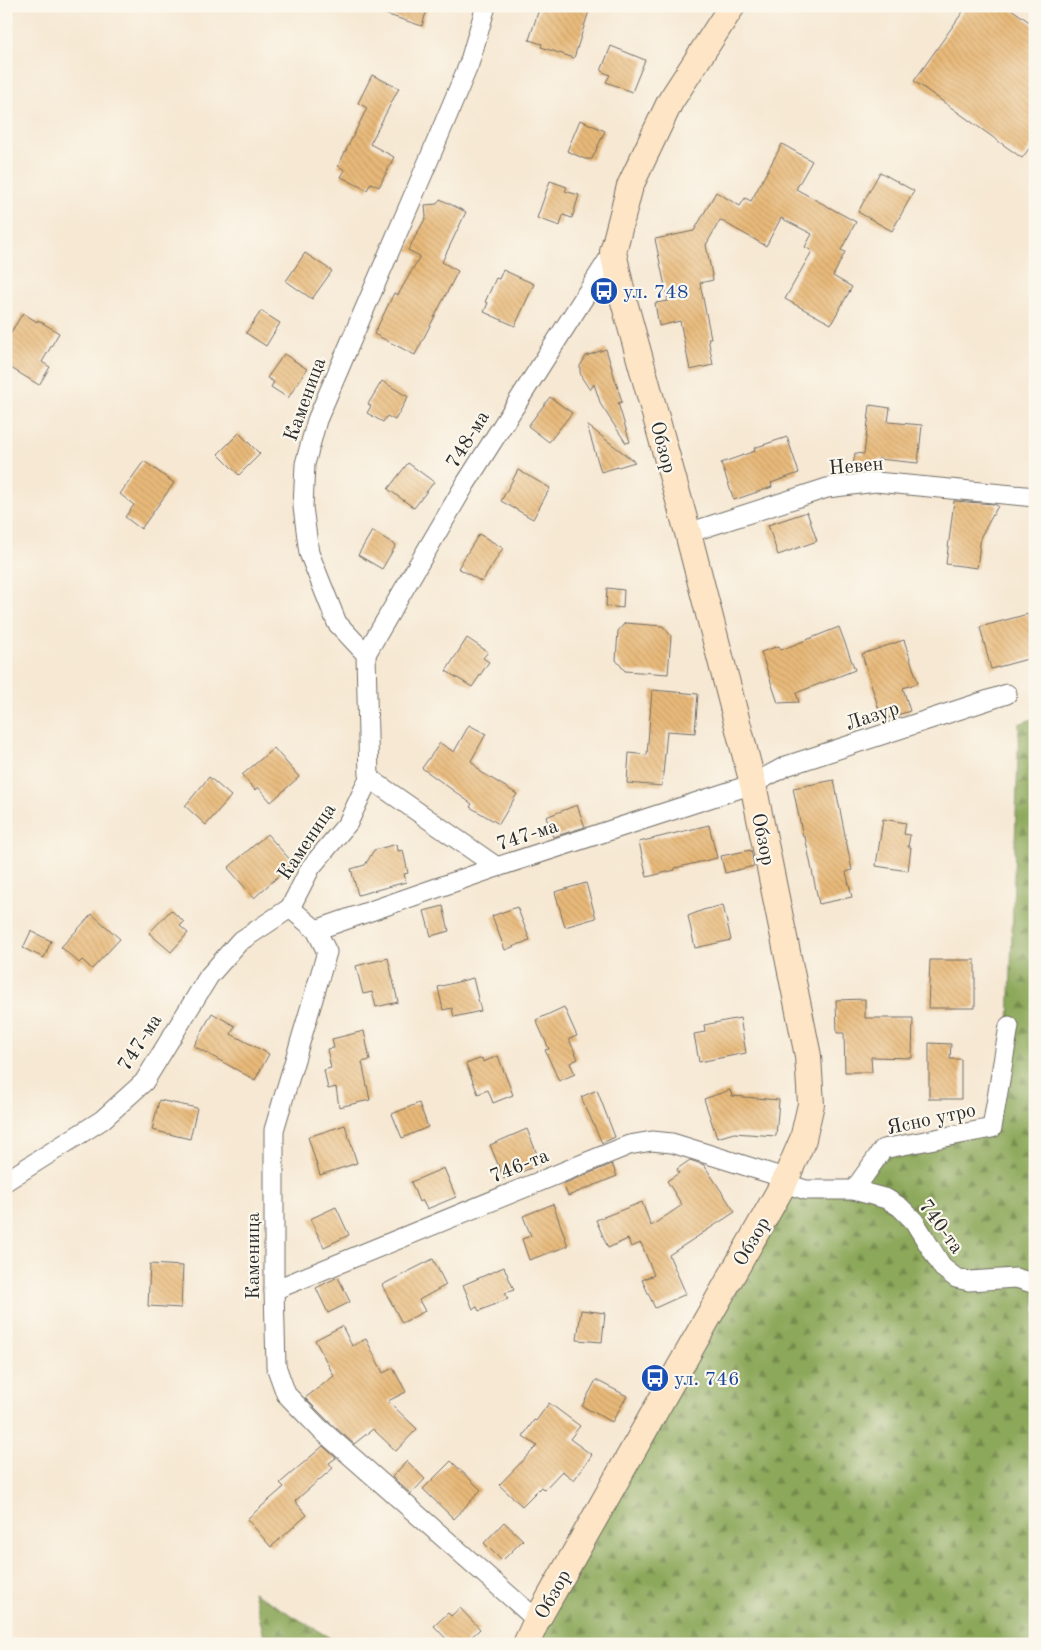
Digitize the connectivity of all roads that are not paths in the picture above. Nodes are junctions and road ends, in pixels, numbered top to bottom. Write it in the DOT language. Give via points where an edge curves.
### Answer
graph roads {
  1 [pos="486,6"];
  2 [pos="732,6"];
  3 [pos="613,252"];
  4 [pos="1035,497"];
  5 [pos="688,533"];
  6 [pos="366,654"];
  7 [pos="1007,694"];
  8 [pos="369,778"];
  9 [pos="753,784"];
  10 [pos="497,867"];
  11 [pos="290,908"];
  12 [pos="316,930"];
  13 [pos="1009,1026"];
  14 [pos="6,1181"];
  15 [pos="784,1184"];
  16 [pos="854,1190"];
  17 [pos="1035,1284"];
  18 [pos="274,1290"];
  19 [pos="537,1620"];
  20 [pos="526,1644"];
  1 -- 6 [label="street, Каменица" via="469,64 316,420 305,464 303,507 309,553 337,623"];
  2 -- 3 [label="street, Обзор" via="670,102 630,186"];
  3 -- 5 [label="street, Обзор"];
  3 -- 6 [label="street, 748-ма" via="466,483"];
  4 -- 5 [label="street, Невен" via="876,482 828,488"];
  5 -- 9 [label="street, Обзор"];
  6 -- 8 [label="street, Каменица"];
  7 -- 9 [label="street, Лазур" via="786,766"];
  8 -- 10 [label="street"];
  8 -- 11 [label="street, Каменица" via="348,823 310,867"];
  9 -- 10 [label="street, 747-ма"];
  9 -- 15 [label="street, Обзор" via="808,1056 811,1104 804,1139"];
  10 -- 12 [label="street, 747-ма"];
  11 -- 12 [label="street, Каменица"];
  11 -- 14 [label="street, 747-ма" via="239,942 209,976 144,1082 102,1120"];
  12 -- 18 [label="street, Каменица" via="326,952 274,1130"];
  13 -- 16 [label="street, Ясно утро" via="992,1128 883,1150"];
  15 -- 16 [label="street, 740-та" via="806,1190"];
  15 -- 18 [label="street, 746-та" via="772,1174 672,1143 652,1141 629,1145"];
  15 -- 19 [label="street, Обзор"];
  16 -- 17 [label="street, 740-та" via="900,1206 914,1221 943,1268 956,1278 969,1281 1016,1278"];
  18 -- 19 [label="street, Каменица" via="276,1366 286,1394 319,1428"];
  19 -- 20 [label="street, Обзор"];
}
